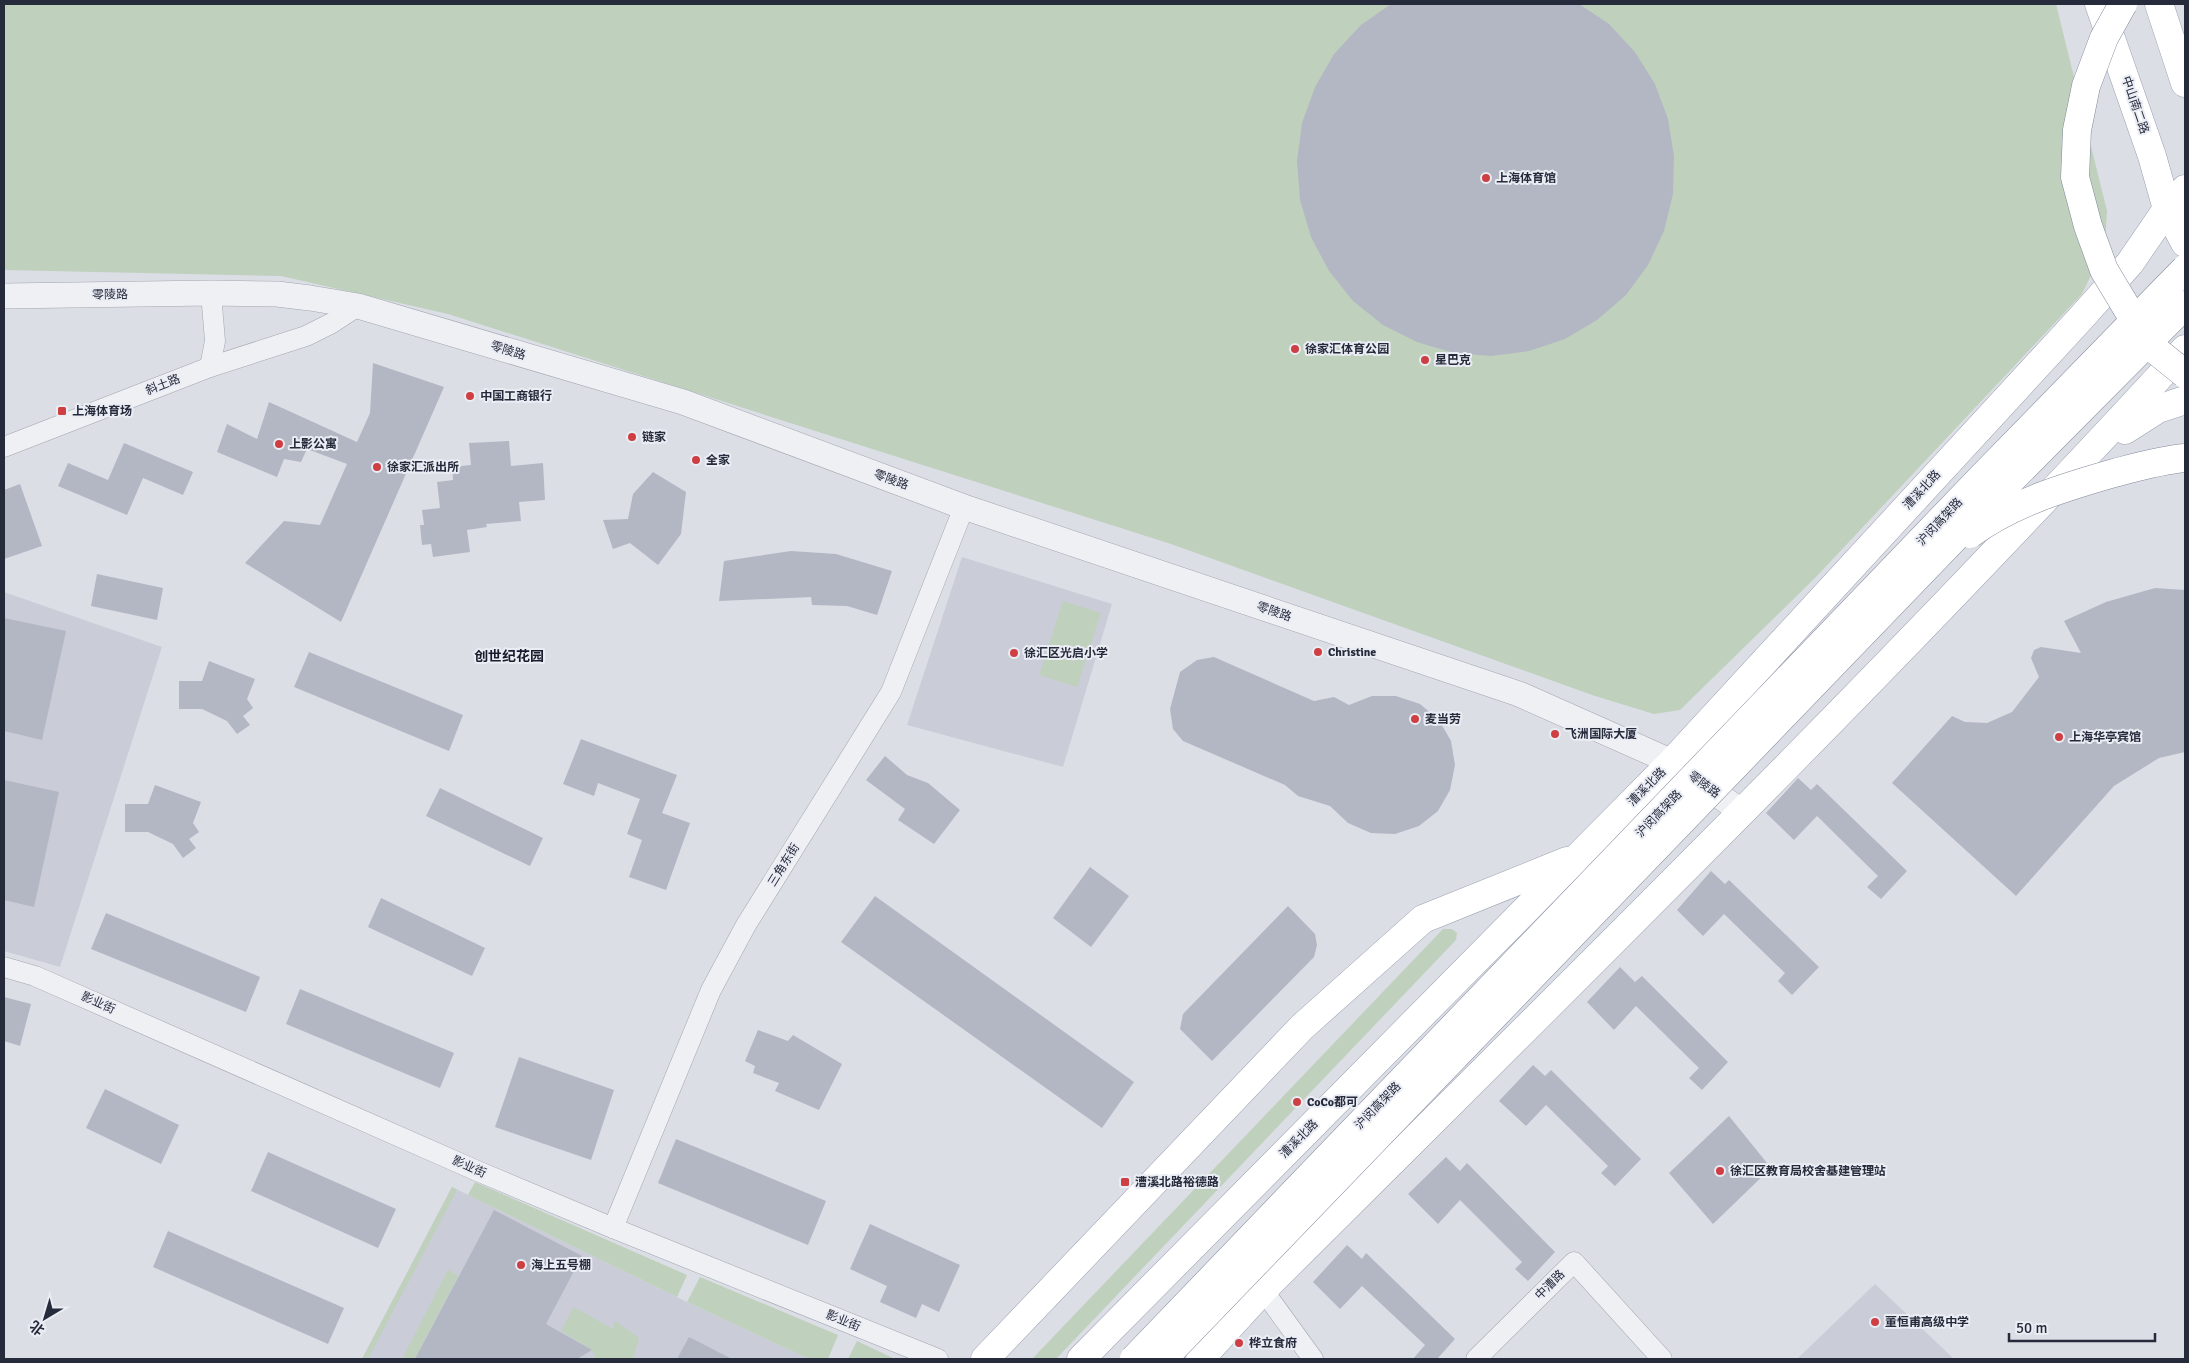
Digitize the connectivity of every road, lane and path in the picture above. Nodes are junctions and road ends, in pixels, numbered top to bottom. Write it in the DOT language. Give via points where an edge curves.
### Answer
graph roads {
  1 [pos="2099,4"];
  2 [pos="2122,4"];
  3 [pos="2159,4"];
  4 [pos="2185,83"];
  5 [pos="2176,199"];
  6 [pos="2185,243"];
  7 [pos="2185,269"];
  8 [pos="211,293"];
  9 [pos="4,296"];
  10 [pos="2185,305"];
  11 [pos="358,306"];
  12 [pos="2185,349"];
  13 [pos="210,367"];
  14 [pos="2185,374"];
  15 [pos="2185,400"];
  16 [pos="4,447"];
  17 [pos="2185,458"];
  18 [pos="2063,482"];
  19 [pos="964,507"];
  20 [pos="1927,566"];
  21 [pos="1672,762"];
  22 [pos="1742,812"];
  23 [pos="1578,857"];
  24 [pos="4,967"];
  25 [pos="613,1228"];
  26 [pos="1263,1290"];
  27 [pos="938,1359"];
  28 [pos="985,1359"];
  29 [pos="1081,1359"];
  30 [pos="1134,1359"];
  31 [pos="1163,1359"];
  32 [pos="1200,1359"];
  33 [pos="1313,1359"];
  34 [pos="1476,1359"];
  35 [pos="1662,1359"];
  1 -- 5 [label="main road, 中山南二路" via="2152,156"];
  2 -- 14 [label="main road, bridge" via="2104,38 2086,86 2077,130 2075,177 2104,270 2149,345"];
  3 -- 4 [label="main road"];
  5 -- 6 [label="main road, 中山南二路"];
  5 -- 21 [label="main road, 漕溪北路" via="2130,263 2081,318"];
  7 -- 30 [label="main road, 沪闵高架路, bridge"];
  8 -- 9 [label="street, 零陵路"];
  8 -- 11 [label="street, 零陵路" via="277,294"];
  8 -- 13 [label="street" via="215,341"];
  10 -- 20 [label="main road, bridge"];
  11 -- 13 [label="street, 斜土路" via="306,336"];
  11 -- 19 [label="street, 零陵路" via="684,402"];
  12 -- 18 [label="main road"];
  13 -- 16 [label="street, 斜土路"];
  15 -- 18 [label="main road" via="2170,403 2141,418"];
  17 -- 20 [label="main road, bridge" via="2141,466 2048,494 1975,530"];
  18 -- 22 [label="main road"];
  19 -- 21 [label="street, 零陵路" via="1519,694"];
  19 -- 25 [label="street, 三角东街" via="891,692 746,926 712,990"];
  20 -- 31 [label="main road, bridge"];
  21 -- 22 [label="street, 零陵路"];
  21 -- 23 [label="main road, 漕溪北路"];
  22 -- 26 [label="main road"];
  23 -- 28 [label="main road" via="1423,919 1302,1027"];
  23 -- 29 [label="main road, 漕溪北路"];
  24 -- 25 [label="street, 影业街" via="35,976"];
  25 -- 27 [label="street, 影业街"];
  26 -- 32 [label="main road"];
  26 -- 33 [label="street"];
  34 -- 35 [label="street, 中漕路" via="1574,1262"];
}
